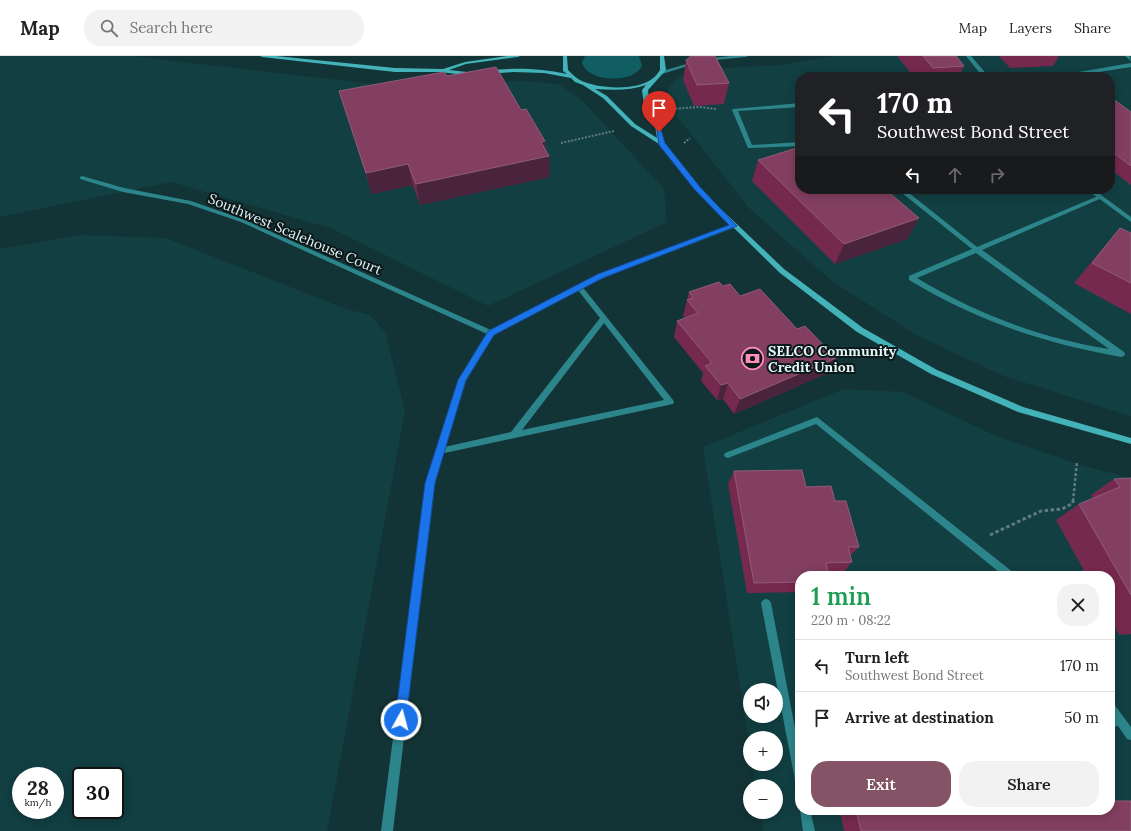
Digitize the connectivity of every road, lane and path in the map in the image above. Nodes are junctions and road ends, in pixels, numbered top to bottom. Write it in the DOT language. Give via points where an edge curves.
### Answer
graph roads {
  1 [pos="262,56"];
  2 [pos="518,56"];
  3 [pos="565,56"];
  4 [pos="662,56"];
  5 [pos="746,56"];
  6 [pos="968,56"];
  7 [pos="1127,56"];
  8 [pos="1131,60"];
  9 [pos="1131,65"];
  10 [pos="440,70"];
  11 [pos="662,72"];
  12 [pos="982,72"];
  13 [pos="1091,72"];
  14 [pos="478,73"];
  15 [pos="485,73"];
  16 [pos="572,77"];
  17 [pos="651,82"];
  18 [pos="586,85"];
  19 [pos="795,105"];
  20 [pos="699,107"];
  21 [pos="667,109"];
  22 [pos="618,131"];
  23 [pos="561,142"];
  24 [pos="661,143"];
  25 [pos="795,144"];
  26 [pos="82,178"];
  27 [pos="906,194"];
  28 [pos="1096,194"];
  29 [pos="1100,197"];
  30 [pos="1131,220"];
  31 [pos="734,226"];
  32 [pos="977,250"];
  33 [pos="579,287"];
  34 [pos="604,318"];
  35 [pos="491,333"];
  36 [pos="514,435"];
  37 [pos="1131,441"];
  38 [pos="440,450"];
  39 [pos="728,455"];
  40 [pos="1077,462"];
  41 [pos="971,544"];
  42 [pos="1005,571"];
  43 [pos="766,602"];
  44 [pos="1115,722"];
  45 [pos="795,729"];
  46 [pos="1131,735"];
  47 [pos="807,815"];
  48 [pos="387,831"];
  49 [pos="809,831"];
  1 -- 10 [label="street" via="395,70"];
  2 -- 10 [label="street" via="465,63"];
  3 -- 16 [label="street" via="563,62"];
  4 -- 11 [label="street"];
  5 -- 11 [label="street" via="704,60"];
  6 -- 12 [label="street"];
  7 -- 8 [label="street"];
  9 -- 13 [label="street"];
  10 -- 14 [label="street"];
  11 -- 17 [label="street"];
  15 -- 16 [label="street" via="513,70 544,71"];
  16 -- 18 [label="street"];
  17 -- 18 [label="street" via="620,90"];
  17 -- 24 [label="street" via="645,90 647,105 657,120"];
  18 -- 24 [label="street" via="605,97 633,125"];
  19 -- 25 [label="street" via="735,110 750,147"];
  20 -- 21 [label="path"];
  22 -- 23 [label="path"];
  24 -- 31 [label="street" via="697,189"];
  26 -- 35 [label="street, Southwest Scalehouse Court" via="123,190 189,202 243,221"];
  27 -- 32 [label="street"];
  28 -- 29 [label="street"];
  29 -- 30 [label="street"];
  29 -- 32 [label="street"];
  31 -- 33 [label="street" via="600,276"];
  31 -- 37 [label="street" via="782,271 860,330 934,372 1021,410"];
  32 -- 32 [label="street" via="911,278 958,306 1004,325 1076,347 1121,354"];
  33 -- 34 [label="street"];
  33 -- 35 [label="street"];
  34 -- 36 [label="street"];
  34 -- 36 [label="street" via="670,402"];
  35 -- 38 [label="street" via="462,380"];
  36 -- 38 [label="street"];
  38 -- 48 [label="street" via="430,483"];
  39 -- 41 [label="street" via="817,420"];
  40 -- 41 [label="path" via="1073,504 1062,509 1041,511"];
  41 -- 42 [label="street"];
  43 -- 45 [label="street"];
  44 -- 46 [label="street"];
  47 -- 49 [label="street"];
}
